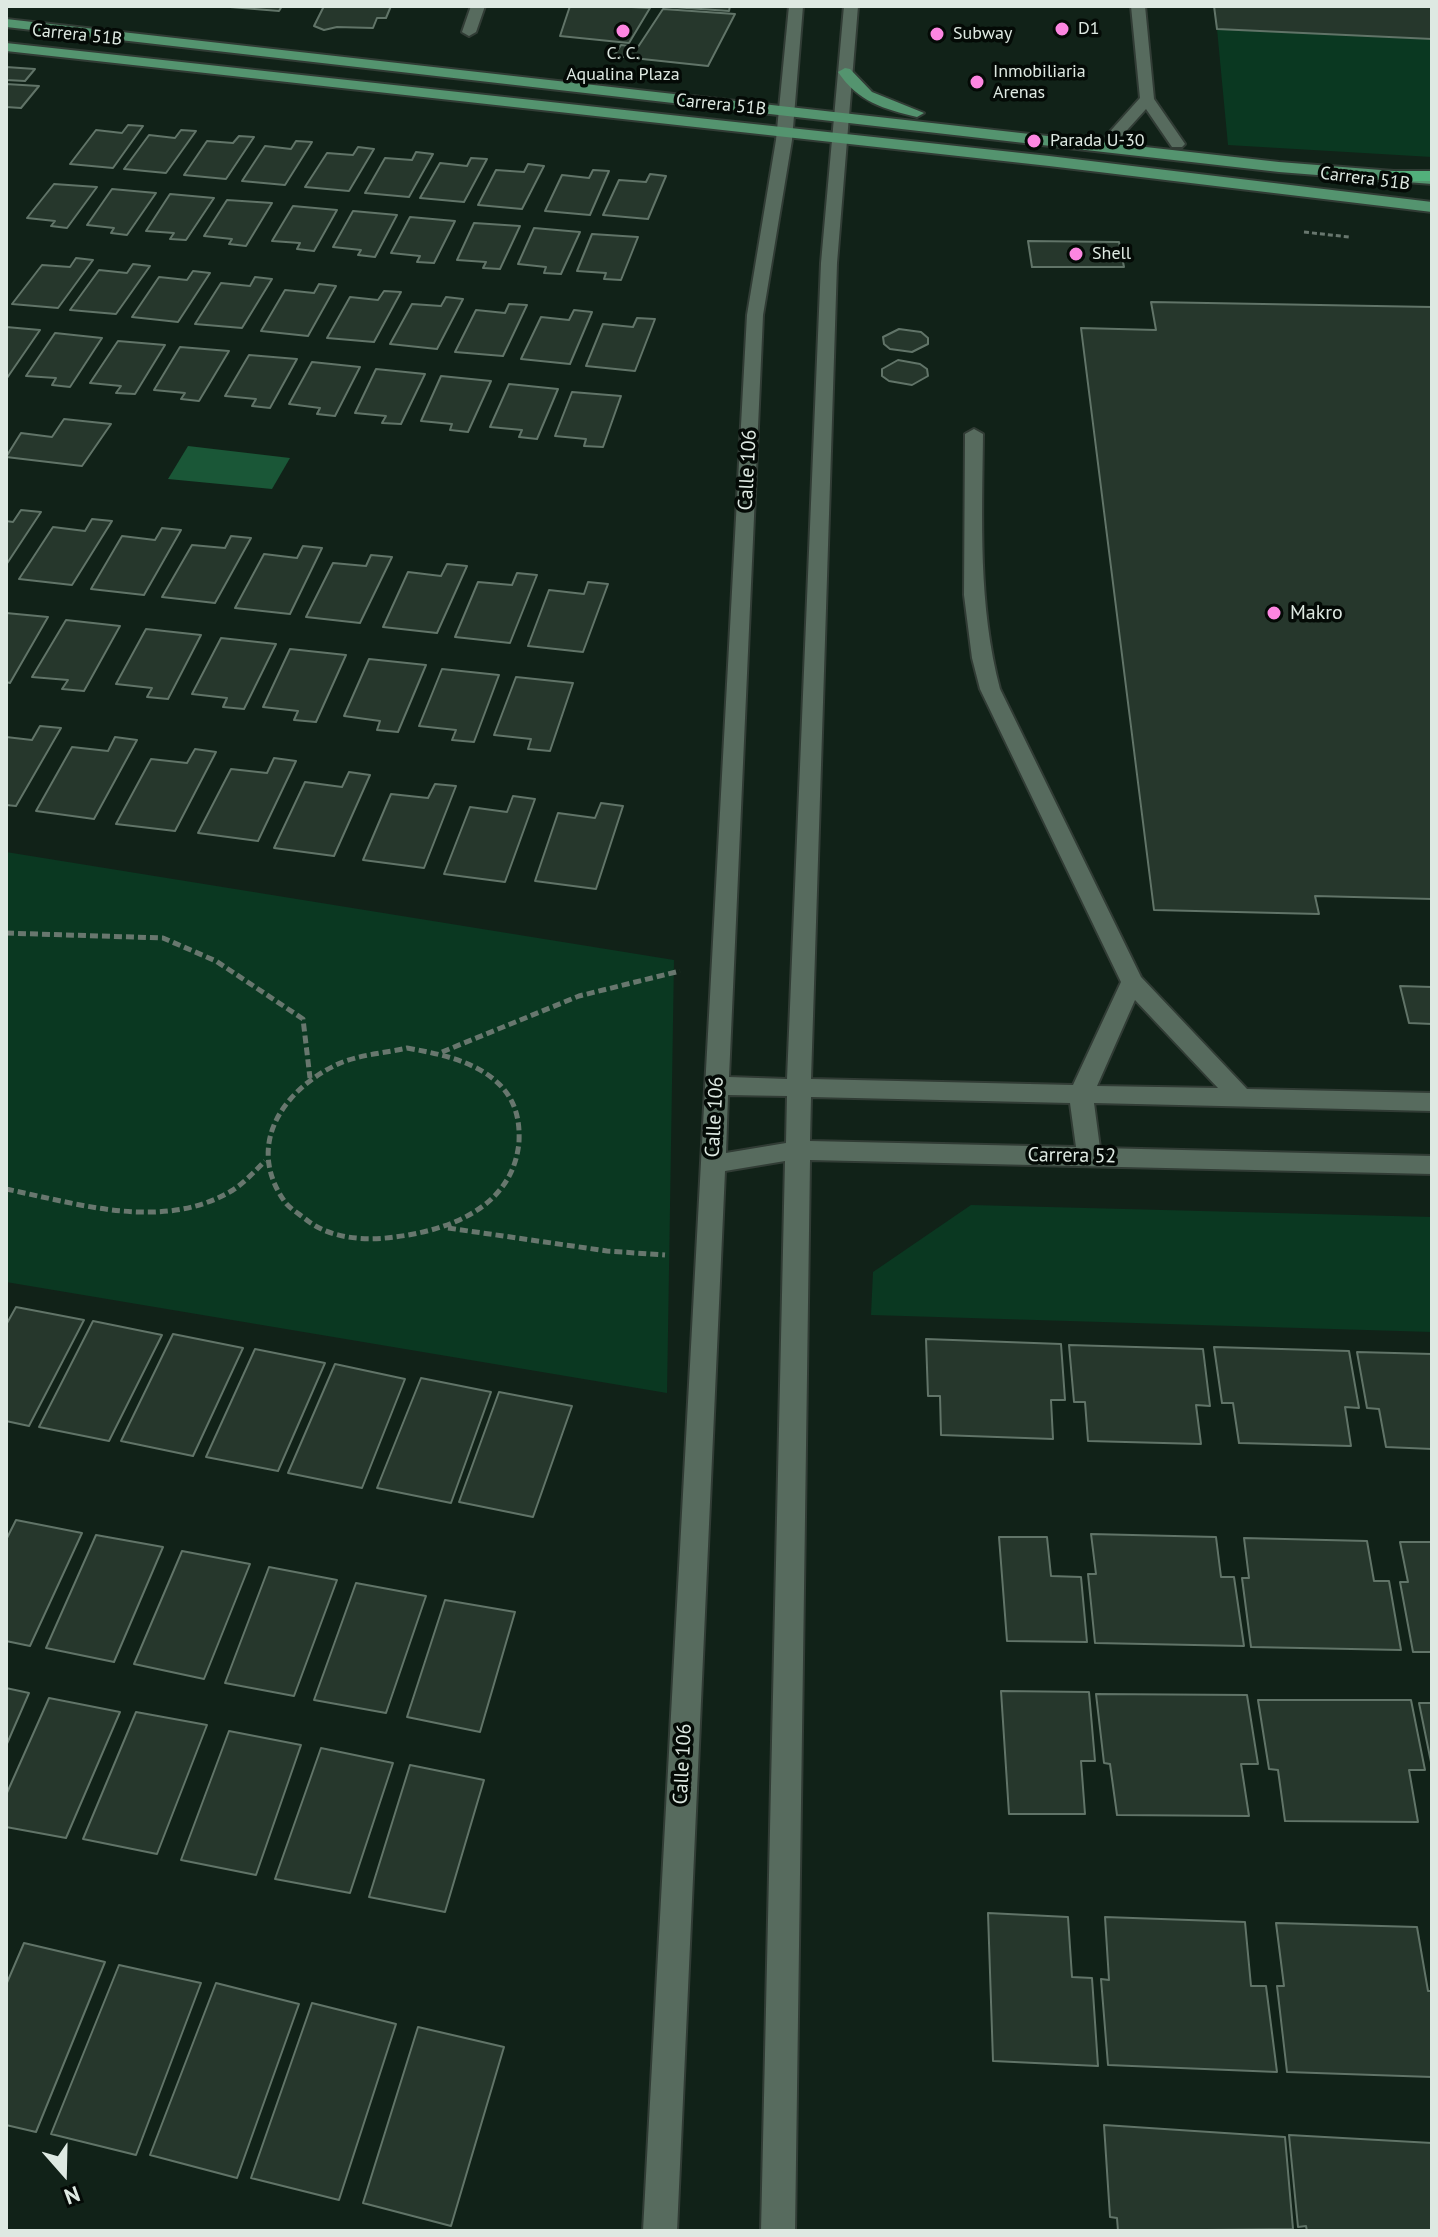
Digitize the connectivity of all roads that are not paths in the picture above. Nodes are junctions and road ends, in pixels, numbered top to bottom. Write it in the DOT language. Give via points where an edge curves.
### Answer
graph roads {
  1 [pos="478,6"];
  2 [pos="796,6"];
  3 [pos="851,6"];
  4 [pos="1138,6"];
  5 [pos="6,23"];
  6 [pos="469,32"];
  7 [pos="6,47"];
  8 [pos="845,72"];
  9 [pos="1147,99"];
  10 [pos="786,122"];
  11 [pos="840,128"];
  12 [pos="1114,136"];
  13 [pos="1177,144"];
  14 [pos="1279,167"];
  15 [pos="1393,176"];
  16 [pos="1432,178"];
  17 [pos="1432,207"];
  18 [pos="974,434"];
  19 [pos="1132,982"];
  20 [pos="717,1086"];
  21 [pos="799,1087"];
  22 [pos="1081,1094"];
  23 [pos="1240,1097"];
  24 [pos="1432,1102"];
  25 [pos="799,1150"];
  26 [pos="1089,1157"];
  27 [pos="713,1164"];
  28 [pos="1432,1165"];
  29 [pos="660,2231"];
  30 [pos="778,2231"];
  1 -- 6 [label="street"];
  2 -- 10 [label="street, Calle 106"];
  3 -- 8 [label="street"];
  4 -- 9 [label="street"];
  5 -- 10 [label="main road, Carrera 51B"];
  7 -- 10 [label="main road, Carrera 51B"];
  8 -- 11 [label="street"];
  8 -- 12 [label="main road" via="853,86 889,106 917,113"];
  9 -- 12 [label="street"];
  9 -- 13 [label="street"];
  10 -- 11 [label="main road, Carrera 51B"];
  10 -- 20 [label="street, Calle 106" via="755,315"];
  11 -- 14 [label="main road, Carrera 51B"];
  11 -- 17 [label="main road, Carrera 51B"];
  11 -- 21 [label="street" via="829,263"];
  12 -- 13 [label="main road"];
  13 -- 14 [label="main road"];
  14 -- 15 [label="main road, Carrera 51B"];
  15 -- 16 [label="highway"];
  18 -- 19 [label="street" via="978,651 990,689"];
  19 -- 22 [label="street"];
  19 -- 23 [label="street"];
  20 -- 21 [label="street"];
  20 -- 27 [label="street, Calle 106"];
  21 -- 22 [label="street"];
  21 -- 25 [label="street"];
  22 -- 23 [label="street"];
  22 -- 26 [label="street"];
  23 -- 24 [label="street"];
  25 -- 26 [label="street, Carrera 52"];
  25 -- 27 [label="street, Carrera 52"];
  25 -- 30 [label="street"];
  26 -- 28 [label="street, Carrera 52"];
  27 -- 29 [label="street, Calle 106"];
}
